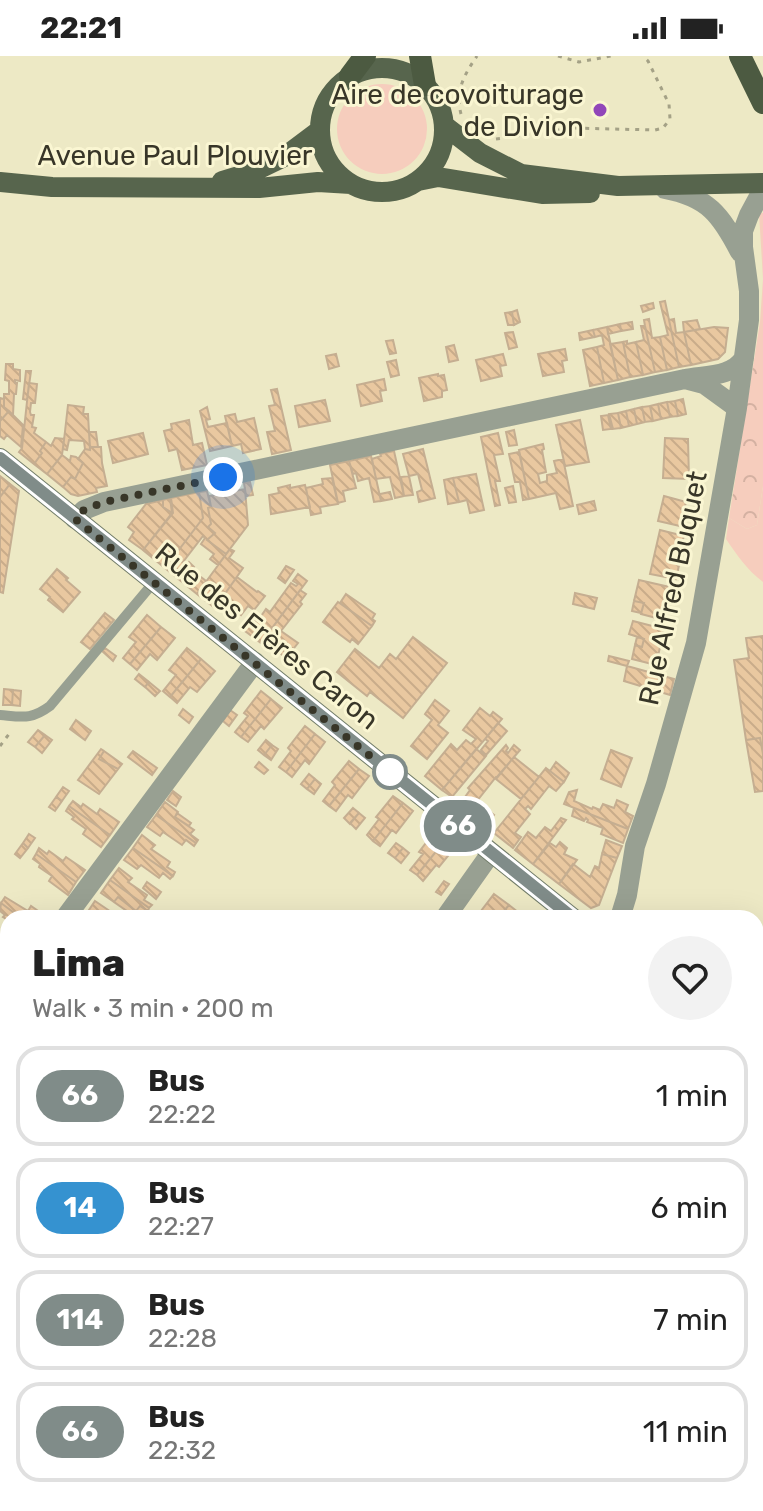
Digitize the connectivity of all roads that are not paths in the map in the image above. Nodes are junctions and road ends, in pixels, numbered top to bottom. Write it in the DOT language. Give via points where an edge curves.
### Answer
graph roads {
  1 [pos="365,56"];
  2 [pos="420,56"];
  3 [pos="740,56"];
  4 [pos="754,56"];
  5 [pos="350,76"];
  6 [pos="425,85"];
  7 [pos="763,89"];
  8 [pos="763,103"];
  9 [pos="454,122"];
  10 [pos="320,130"];
  11 [pos="418,181"];
  12 [pos="0,182"];
  13 [pos="351,184"];
  14 [pos="618,186"];
  15 [pos="650,186"];
  16 [pos="763,186"];
  17 [pos="201,187"];
  18 [pos="746,263"];
  19 [pos="744,358"];
  20 [pos="685,379"];
  21 [pos="737,408"];
  22 [pos="0,458"];
  23 [pos="75,519"];
  24 [pos="154,582"];
  25 [pos="255,662"];
  26 [pos="0,715"];
  27 [pos="491,853"];
  28 [pos="71,910"];
  29 [pos="451,910"];
  30 [pos="563,910"];
  31 [pos="622,910"];
  1 -- 5 [label="highway"];
  2 -- 6 [label="highway"];
  3 -- 8 [label="highway"];
  4 -- 7 [label="highway"];
  5 -- 6 [label="main road" via="397,69"];
  5 -- 10 [label="main road" via="328,99"];
  6 -- 9 [label="main road"];
  9 -- 11 [label="main road" via="433,166"];
  9 -- 14 [label="main road" via="480,153 521,174"];
  10 -- 13 [label="main road" via="329,160"];
  10 -- 17 [label="main road" via="255,171"];
  11 -- 13 [label="main road" via="385,192"];
  11 -- 14 [label="main road" via="438,177 542,194"];
  12 -- 17 [label="main road, Avenue Paul Plouvier"];
  13 -- 17 [label="main road, Avenue Paul Plouvier"];
  14 -- 15 [label="main road"];
  15 -- 16 [label="main road"];
  15 -- 18 [label="street, Rue Alfred Buquet" via="699,198 721,220"];
  16 -- 18 [label="street, Rue Alfred Buquet" via="743,231"];
  18 -- 19 [label="street, Rue Alfred Buquet" via="749,320"];
  19 -- 20 [label="street" via="730,372"];
  19 -- 21 [label="street, Rue Alfred Buquet"];
  20 -- 21 [label="street" via="704,384"];
  20 -- 23 [label="street" via="104,502"];
  21 -- 31 [label="street, Rue Alfred Buquet" via="696,643 635,846"];
  22 -- 23 [label="main road, Rue des Frères Caron"];
  23 -- 24 [label="main road, Rue des Frères Caron"];
  24 -- 25 [label="main road, Rue des Frères Caron"];
  24 -- 26 [label="lane" via="50,706 37,716"];
  25 -- 27 [label="main road, Rue des Frères Caron"];
  25 -- 28 [label="street"];
  27 -- 29 [label="street"];
  27 -- 30 [label="main road, Rue des Frères Caron"];
}
